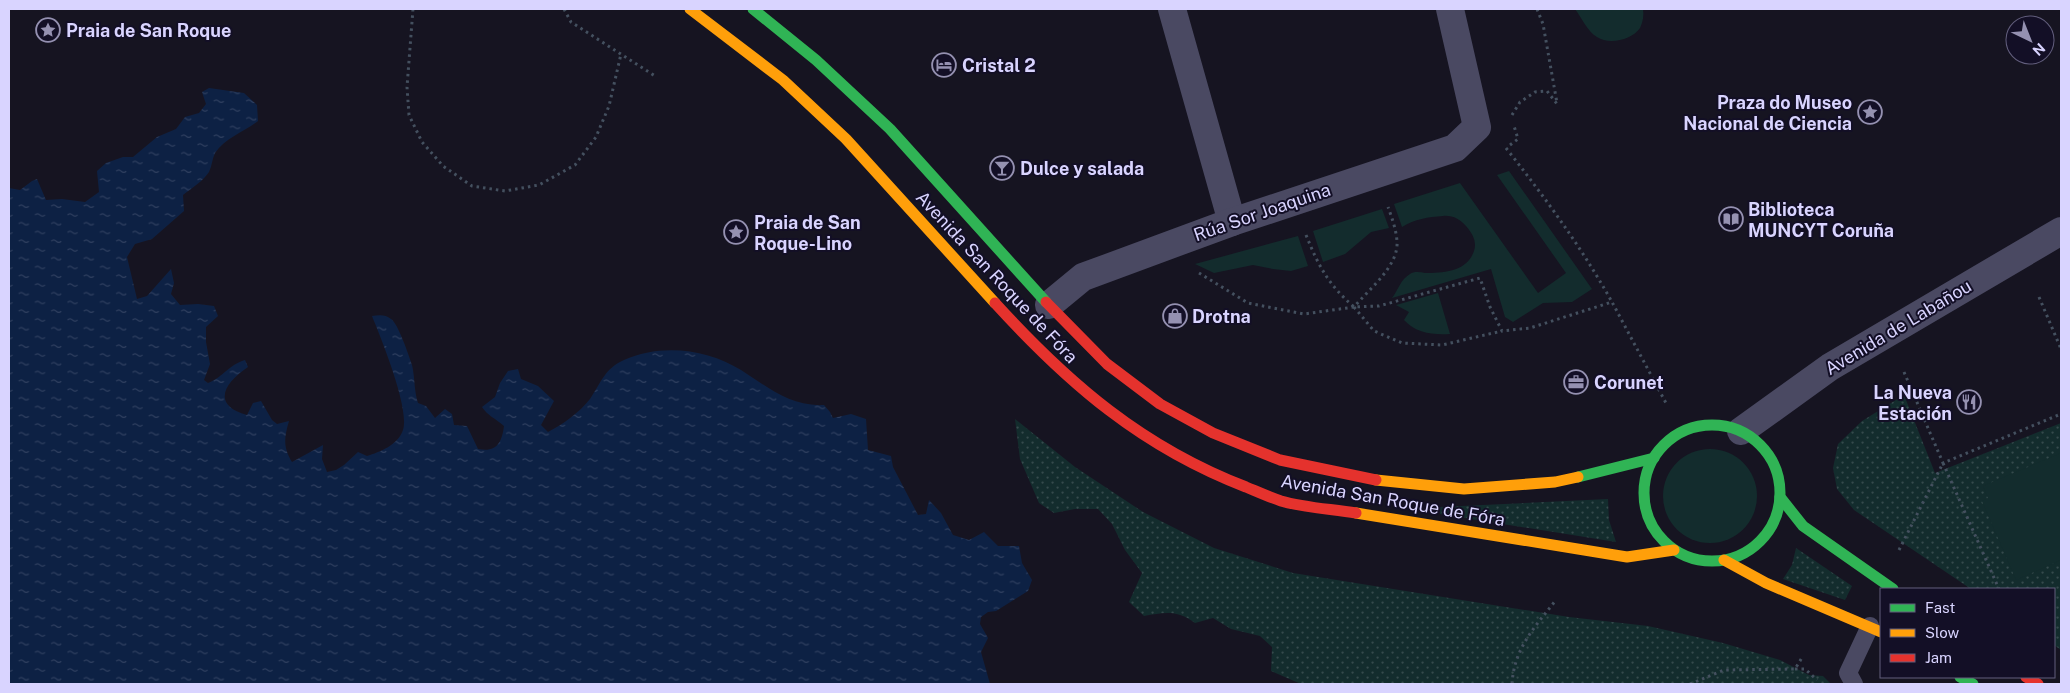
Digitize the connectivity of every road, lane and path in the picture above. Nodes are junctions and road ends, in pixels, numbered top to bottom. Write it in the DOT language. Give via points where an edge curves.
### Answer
graph roads {
  1 [pos="413,9"];
  2 [pos="564,9"];
  3 [pos="690,9"];
  4 [pos="753,9"];
  5 [pos="1172,9"];
  6 [pos="1450,9"];
  7 [pos="1537,9"];
  8 [pos="620,54"];
  9 [pos="655,76"];
  10 [pos="1388,206"];
  11 [pos="1232,222"];
  12 [pos="2061,231"];
  13 [pos="1305,233"];
  14 [pos="1162,247"];
  15 [pos="2039,297"];
  16 [pos="1612,302"];
  17 [pos="1049,305"];
  18 [pos="1354,307"];
  19 [pos="1502,331"];
  20 [pos="2061,349"];
  21 [pos="1904,372"];
  22 [pos="1668,405"];
  23 [pos="2061,414"];
  24 [pos="1741,431"];
  25 [pos="1654,458"];
  26 [pos="1943,463"];
  27 [pos="1780,496"];
  28 [pos="1674,550"];
  29 [pos="1897,553"];
  30 [pos="1724,560"];
  31 [pos="1893,588"];
  32 [pos="2000,588"];
  33 [pos="1556,600"];
  34 [pos="1876,629"];
  35 [pos="1802,656"];
  36 [pos="1795,669"];
  37 [pos="1813,676"];
  38 [pos="1962,678"];
  39 [pos="1512,684"];
  40 [pos="1690,684"];
  41 [pos="1854,684"];
  42 [pos="1973,684"];
  1 -- 8 [label="path" via="407,87 409,115 422,142 443,166 472,186 505,191 539,185 575,165 596,137 609,106"];
  2 -- 8 [label="path" via="571,22"];
  3 -- 28 [label="street, Avenida San Roque de Fóra" via="783,80 846,139 1036,348 1082,390 1165,449 1217,476 1282,501 1628,557"];
  4 -- 17 [label="street, Avenida San Roque de Fóra" via="816,60 890,129"];
  5 -- 11 [label="street"];
  6 -- 11 [label="street, Rúa Sor Joaquina" via="1477,127 1455,148"];
  7 -- 16 [label="path" via="1543,24 1557,104 1547,92 1535,92 1520,102 1512,114 1518,140 1505,147 1562,221"];
  8 -- 9 [label="path"];
  10 -- 18 [label="path" via="1398,243 1394,260"];
  11 -- 14 [label="street, Rúa Sor Joaquina"];
  12 -- 24 [label="street, Avenida de Labañou" via="1830,367"];
  13 -- 18 [label="path" via="1318,266 1337,292"];
  14 -- 17 [label="street, Rúa Sor Joaquina" via="1083,277"];
  14 -- 18 [label="path" via="1248,303 1304,314"];
  15 -- 20 [label="path"];
  16 -- 19 [label="path" via="1530,328"];
  16 -- 22 [label="path"];
  17 -- 25 [label="street, Avenida San Roque de Fóra" via="1107,364 1160,404 1213,433 1280,460 1372,480 1464,489 1555,482"];
  18 -- 19 [label="path" via="1374,332 1402,343 1442,346"];
  18 -- 19 [label="path" via="1379,306 1480,278"];
  21 -- 26 [label="path"];
  23 -- 26 [label="path"];
  24 -- 25 [label="street" via="1722,425 1701,426 1682,432 1666,443"];
  24 -- 27 [label="street" via="1758,442 1771,458"];
  25 -- 28 [label="street" via="1646,477 1644,498 1648,518 1659,536"];
  26 -- 29 [label="path"];
  26 -- 32 [label="path"];
  27 -- 30 [label="street" via="1777,515 1757,545 1742,555"];
  27 -- 31 [label="street" via="1803,526"];
  28 -- 30 [label="street" via="1706,562"];
  30 -- 34 [label="street" via="1766,583"];
  33 -- 39 [label="path" via="1523,643 1513,668"];
  34 -- 41 [label="lane" via="1848,673"];
  35 -- 36 [label="path"];
  36 -- 37 [label="path" via="1805,669"];
  36 -- 40 [label="path" via="1724,670"];
  38 -- 42 [label="street"];
}
